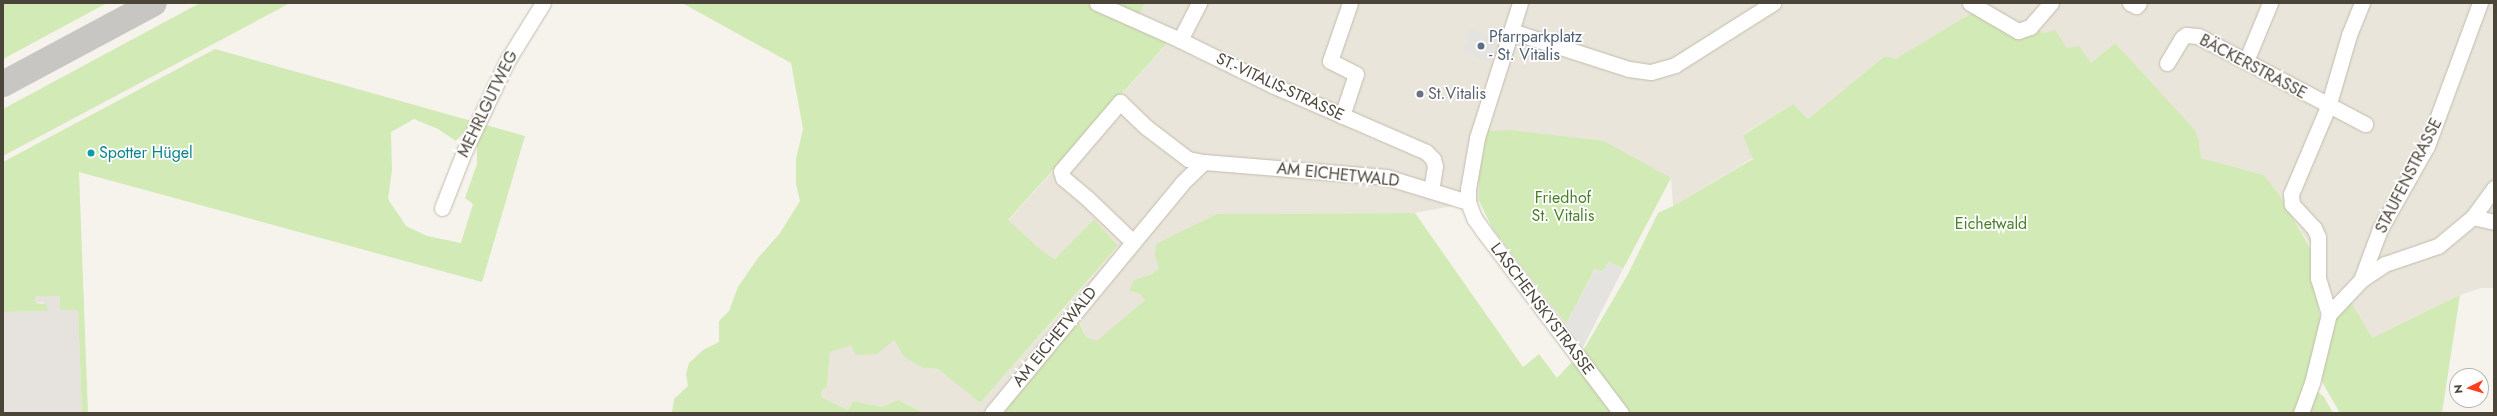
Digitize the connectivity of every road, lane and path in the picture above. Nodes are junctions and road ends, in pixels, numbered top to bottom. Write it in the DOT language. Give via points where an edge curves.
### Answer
graph roads {
  1 [pos="543,3"];
  2 [pos="1096,3"];
  3 [pos="1198,3"];
  4 [pos="1350,3"];
  5 [pos="1520,3"];
  6 [pos="1773,3"];
  7 [pos="1970,3"];
  8 [pos="2051,3"];
  9 [pos="2130,3"];
  10 [pos="2139,3"];
  11 [pos="2270,3"];
  12 [pos="2362,3"];
  13 [pos="2480,3"];
  14 [pos="1511,31"];
  15 [pos="1180,40"];
  16 [pos="2246,61"];
  17 [pos="2167,62"];
  18 [pos="2328,107"];
  19 [pos="1342,116"];
  20 [pos="2365,124"];
  21 [pos="1204,162"];
  22 [pos="2494,188"];
  23 [pos="1431,190"];
  24 [pos="1468,202"];
  25 [pos="442,208"];
  26 [pos="2473,217"];
  27 [pos="2494,222"];
  28 [pos="1133,242"];
  29 [pos="2361,280"];
  30 [pos="2328,314"];
  31 [pos="992,413"];
  32 [pos="1622,413"];
  33 [pos="2302,413"];
  1 -- 25 [label="street, MEHRLGUTWEG" via="507,61 464,152"];
  2 -- 15 [label="street, ST.-VITALIS-STRASSE"];
  3 -- 15 [label="street"];
  4 -- 19 [label="street" via="1330,61 1356,74"];
  5 -- 14 [label="street"];
  6 -- 14 [label="street" via="1675,65 1651,72 1629,69"];
  7 -- 8 [label="street" via="2018,31 2030,27"];
  9 -- 10 [label="street" via="2136,6"];
  11 -- 16 [label="street"];
  12 -- 18 [label="street" via="2349,35"];
  13 -- 29 [label="street, STAUFENSTRASSE" via="2425,151 2380,229"];
  14 -- 24 [label="street" via="1477,138"];
  15 -- 19 [label="street, ST.-VITALIS-STRASSE"];
  16 -- 17 [label="street, BÄCKERSTRASSE" via="2192,35 2182,38"];
  16 -- 18 [label="street, BÄCKERSTRASSE"];
  18 -- 20 [label="street, BÄCKERSTRASSE"];
  18 -- 30 [label="street" via="2291,194 2292,204 2314,228 2318,237 2318,279"];
  19 -- 23 [label="street, ST.-VITALIS-STRASSE" via="1428,153 1433,158 1435,166"];
  21 -- 23 [label="street, AM EICHETWALD" via="1386,177"];
  21 -- 28 [label="street, AM EICHETWALD" via="1182,183"];
  21 -- 28 [label="street, AM EICHETWALD" via="1188,159 1146,127 1120,102 1061,171 1063,178"];
  22 -- 26 [label="street"];
  23 -- 24 [label="street, AM EICHETWALD"];
  24 -- 32 [label="street, LASCHENSKYSTRASSE" via="1474,218 1484,232"];
  26 -- 27 [label="street"];
  26 -- 29 [label="street" via="2438,246 2384,264"];
  28 -- 31 [label="street, AM EICHETWALD"];
  29 -- 30 [label="street"];
  30 -- 33 [label="street" via="2312,383"];
}
